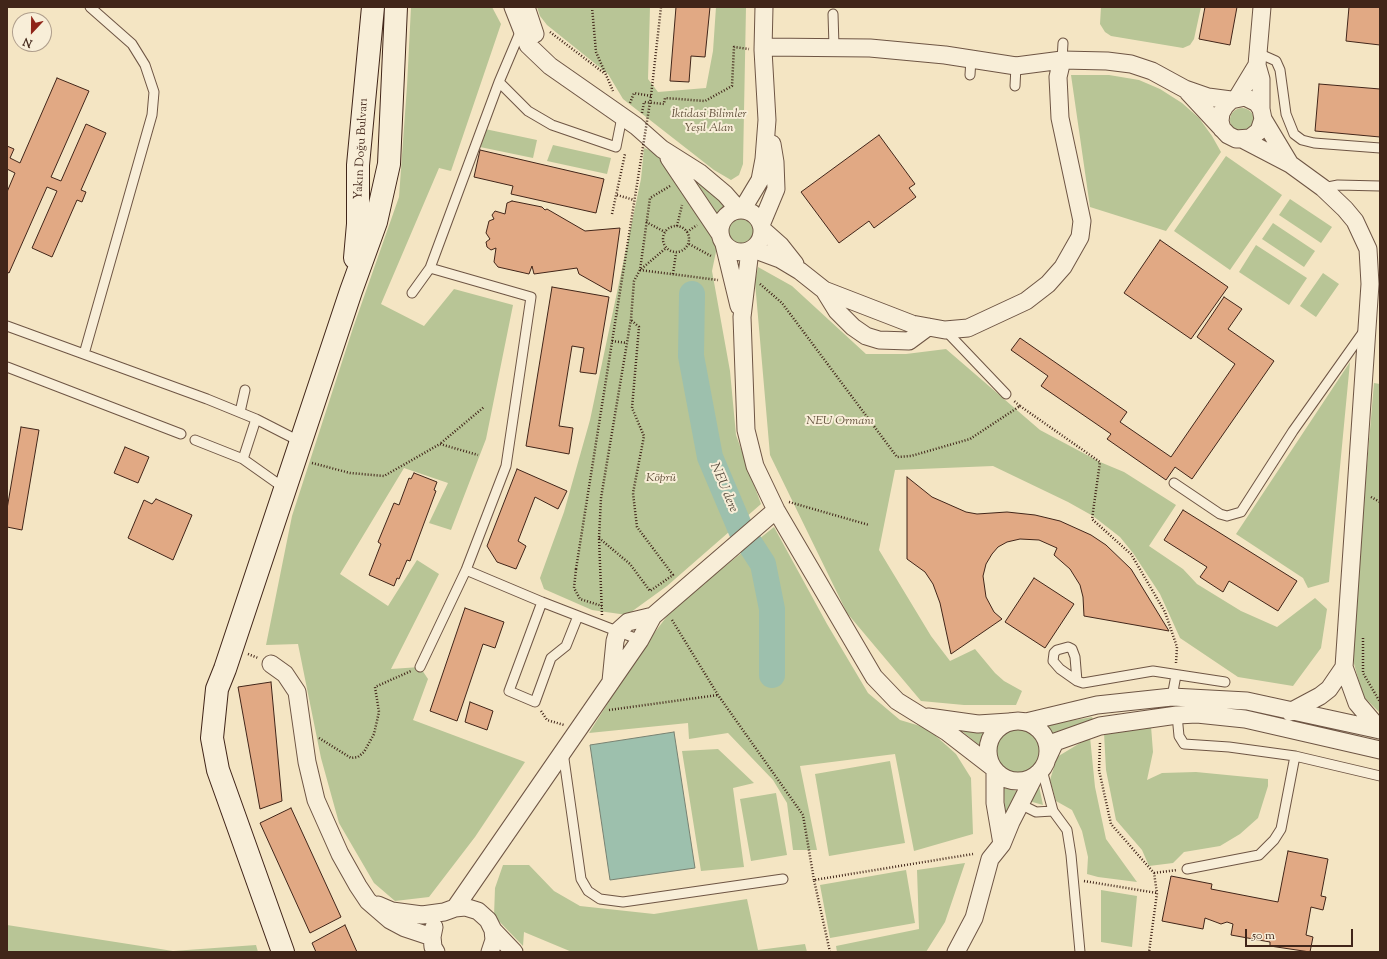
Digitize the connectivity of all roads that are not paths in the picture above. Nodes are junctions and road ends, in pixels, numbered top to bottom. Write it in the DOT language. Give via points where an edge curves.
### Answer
graph roads {
  1 [pos="90,7"];
  2 [pos="373,7"];
  3 [pos="396,7"];
  4 [pos="513,7"];
  5 [pos="526,7"];
  6 [pos="764,7"];
  7 [pos="1262,7"];
  8 [pos="833,14"];
  9 [pos="521,30"];
  10 [pos="1063,43"];
  11 [pos="834,46"];
  12 [pos="538,47"];
  13 [pos="763,48"];
  14 [pos="1258,59"];
  15 [pos="1062,60"];
  16 [pos="1016,66"];
  17 [pos="499,82"];
  18 [pos="1015,86"];
  19 [pos="1186,88"];
  20 [pos="1234,99"];
  21 [pos="1262,114"];
  22 [pos="622,117"];
  23 [pos="767,120"];
  24 [pos="1222,129"];
  25 [pos="1244,140"];
  26 [pos="1380,148"];
  27 [pos="662,149"];
  28 [pos="1290,164"];
  29 [pos="1380,186"];
  30 [pos="1323,188"];
  31 [pos="740,210"];
  32 [pos="761,227"];
  33 [pos="722,239"];
  34 [pos="751,249"];
  35 [pos="430,268"];
  36 [pos="800,271"];
  37 [pos="824,290"];
  38 [pos="351,291"];
  39 [pos="412,292"];
  40 [pos="1374,312"];
  41 [pos="742,318"];
  42 [pos="7,326"];
  43 [pos="928,327"];
  44 [pos="1366,328"];
  45 [pos="945,330"];
  46 [pos="84,354"];
  47 [pos="7,367"];
  48 [pos="245,390"];
  49 [pos="1006,394"];
  50 [pos="240,412"];
  51 [pos="256,419"];
  52 [pos="181,434"];
  53 [pos="195,440"];
  54 [pos="299,450"];
  55 [pos="243,458"];
  56 [pos="1174,483"];
  57 [pos="286,489"];
  58 [pos="781,505"];
  59 [pos="466,570"];
  60 [pos="542,602"];
  61 [pos="578,616"];
  62 [pos="653,616"];
  63 [pos="610,628"];
  64 [pos="640,640"];
  65 [pos="271,664"];
  66 [pos="420,667"];
  67 [pos="1344,668"];
  68 [pos="1176,675"];
  69 [pos="1077,681"];
  70 [pos="611,682"];
  71 [pos="1225,682"];
  72 [pos="1172,696"];
  73 [pos="1290,712"];
  74 [pos="1177,715"];
  75 [pos="922,716"];
  76 [pos="1019,722"];
  77 [pos="1380,730"];
  78 [pos="1380,750"];
  79 [pos="562,751"];
  80 [pos="1295,756"];
  81 [pos="993,768"];
  82 [pos="1041,768"];
  83 [pos="1380,776"];
  84 [pos="1020,804"];
  85 [pos="1053,811"];
  86 [pos="1002,844"];
  87 [pos="486,862"];
  88 [pos="1187,869"];
  89 [pos="783,880"];
  90 [pos="368,901"];
  91 [pos="450,910"];
  92 [pos="491,925"];
  93 [pos="433,947"];
  94 [pos="283,952"];
  95 [pos="490,952"];
  96 [pos="514,952"];
  97 [pos="956,952"];
  98 [pos="1080,952"];
  1 -- 46 [label="lane" via="132,44 145,66 154,92 152,115"];
  2 -- 38 [label="main road, Yakın Doğu Bulvarı" via="358,165 358,224"];
  3 -- 38 [label="main road" via="389,164 376,222"];
  4 -- 9 [label="street"];
  5 -- 12 [label="street"];
  6 -- 13 [label="street"];
  7 -- 14 [label="street"];
  8 -- 11 [label="lane"];
  9 -- 12 [label="street" via="528,45"];
  9 -- 17 [label="lane"];
  10 -- 15 [label="lane"];
  11 -- 13 [label="street"];
  11 -- 16 [label="street" via="904,50 970,67"];
  12 -- 22 [label="street" via="550,66"];
  13 -- 23 [label="street"];
  14 -- 20 [label="street"];
  14 -- 21 [label="street"];
  14 -- 26 [label="lane" via="1276,62 1280,70 1286,114 1294,134 1302,140"];
  15 -- 16 [label="street"];
  15 -- 19 [label="street" via="1099,60 1131,64"];
  15 -- 45 [label="street" via="1058,77 1060,118 1082,221 1080,238 1063,267 1048,284 1026,301 968,328"];
  16 -- 18 [label="lane"];
  17 -- 22 [label="lane" via="528,111 552,124 616,147"];
  17 -- 35 [label="lane"];
  19 -- 20 [label="street" via="1208,97"];
  19 -- 24 [label="street"];
  20 -- 21 [label="street" via="1251,100"];
  20 -- 24 [label="street" via="1221,113"];
  21 -- 25 [label="street" via="1262,125 1256,135"];
  21 -- 28 [label="street"];
  22 -- 27 [label="street"];
  23 -- 31 [label="street" via="760,180"];
  23 -- 32 [label="street" via="775,162 776,189"];
  24 -- 25 [label="street" via="1236,140"];
  25 -- 28 [label="street"];
  27 -- 31 [label="street" via="700,173"];
  27 -- 33 [label="street"];
  28 -- 30 [label="street"];
  29 -- 30 [label="lane" via="1338,185"];
  30 -- 40 [label="street" via="1355,221 1368,249"];
  31 -- 32 [label="street" via="754,214"];
  31 -- 33 [label="street" via="726,216 722,221"];
  32 -- 34 [label="street" via="760,240"];
  32 -- 36 [label="street" via="780,245"];
  33 -- 34 [label="street" via="736,252"];
  33 -- 41 [label="street"];
  34 -- 36 [label="street" via="780,258"];
  34 -- 41 [label="street"];
  35 -- 39 [label="lane"];
  35 -- 59 [label="lane" via="531,297 506,466"];
  36 -- 37 [label="street"];
  37 -- 43 [label="street" via="912,324"];
  37 -- 43 [label="street" via="837,311 866,336 879,340 909,341"];
  38 -- 54 [label="main road"];
  40 -- 44 [label="street"];
  41 -- 58 [label="street" via="746,430 756,466"];
  42 -- 46 [label="lane"];
  43 -- 45 [label="street"];
  44 -- 56 [label="lane" via="1293,431 1241,512 1227,516 1220,514"];
  44 -- 67 [label="street"];
  45 -- 49 [label="lane"];
  46 -- 50 [label="lane"];
  47 -- 52 [label="lane"];
  48 -- 50 [label="lane"];
  50 -- 51 [label="lane"];
  51 -- 54 [label="lane"];
  51 -- 55 [label="lane"];
  53 -- 55 [label="lane"];
  54 -- 57 [label="main road"];
  55 -- 57 [label="lane"];
  57 -- 94 [label="main road" via="217,689 212,738 218,770"];
  58 -- 62 [label="street"];
  58 -- 75 [label="street" via="874,677 897,701"];
  59 -- 60 [label="lane"];
  59 -- 66 [label="lane"];
  60 -- 61 [label="lane"];
  60 -- 61 [label="lane" via="509,691 535,702 551,658 566,646"];
  61 -- 63 [label="lane"];
  62 -- 63 [label="street"];
  62 -- 64 [label="street"];
  63 -- 64 [label="lane"];
  63 -- 70 [label="street" via="615,641"];
  64 -- 70 [label="street"];
  65 -- 90 [label="street" via="285,674 297,692 307,762 316,800 340,854"];
  67 -- 73 [label="street" via="1329,689"];
  67 -- 77 [label="street" via="1357,703"];
  68 -- 69 [label="lane" via="1153,671 1083,684"];
  68 -- 71 [label="lane"];
  68 -- 72 [label="lane"];
  70 -- 79 [label="street"];
  72 -- 73 [label="street" via="1247,701"];
  72 -- 76 [label="street" via="1097,705"];
  73 -- 77 [label="street"];
  74 -- 78 [label="street" via="1198,714 1246,719"];
  74 -- 80 [label="lane" via="1179,736 1184,744"];
  74 -- 82 [label="street" via="1100,726 1055,742"];
  75 -- 76 [label="street" via="978,724"];
  75 -- 81 [label="street"];
  76 -- 81 [label="street" via="999,728 990,739 988,757"];
  76 -- 82 [label="street" via="1042,733 1047,745"];
  79 -- 87 [label="street"];
  79 -- 89 [label="lane" via="580,879 588,892 600,899 623,902"];
  80 -- 83 [label="lane"];
  80 -- 88 [label="lane" via="1281,829 1274,840 1259,855"];
  81 -- 82 [label="street" via="1009,780 1018,782"];
  81 -- 86 [label="street" via="995,803"];
  82 -- 84 [label="street"];
  82 -- 85 [label="lane"];
  84 -- 85 [label="lane" via="1036,812"];
  84 -- 86 [label="street"];
  85 -- 98 [label="lane" via="1067,830"];
  86 -- 97 [label="street" via="990,859 974,918"];
  87 -- 91 [label="street"];
  87 -- 92 [label="street" via="478,889 479,908"];
  90 -- 91 [label="street" via="392,911 422,915"];
  90 -- 93 [label="street" via="390,920"];
  91 -- 92 [label="street" via="465,907 478,911"];
  91 -- 93 [label="street" via="434,925"];
  92 -- 95 [label="street" via="494,940"];
  92 -- 96 [label="street"];
}
